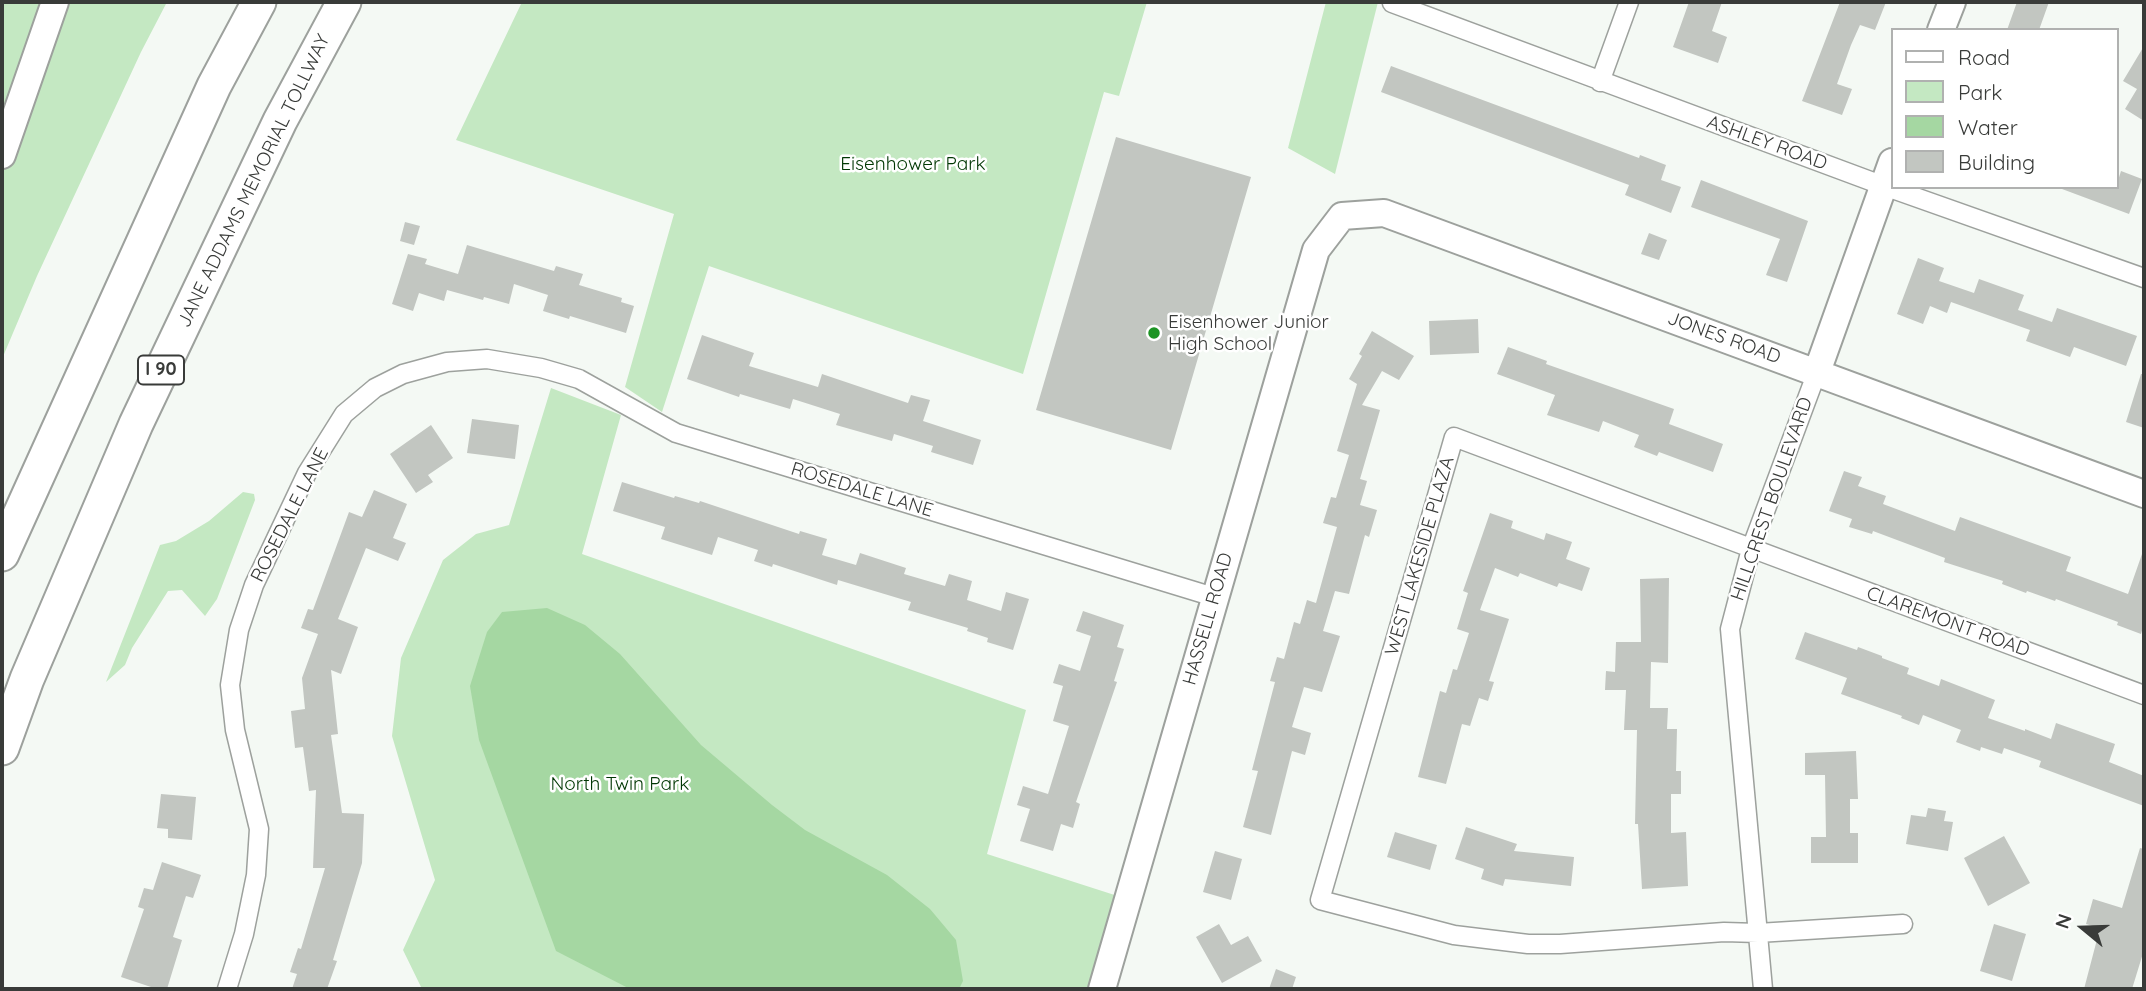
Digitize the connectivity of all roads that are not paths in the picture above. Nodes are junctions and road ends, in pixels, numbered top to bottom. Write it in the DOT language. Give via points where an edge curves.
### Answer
graph roads {
  1 [pos="55,2"];
  2 [pos="259,2"];
  3 [pos="344,2"];
  4 [pos="1629,2"];
  5 [pos="1952,2"];
  6 [pos="1392,3"];
  7 [pos="1942,28"];
  8 [pos="1600,82"];
  9 [pos="2,155"];
  10 [pos="1888,174"];
  11 [pos="1925,189"];
  12 [pos="1316,250"];
  13 [pos="2144,278"];
  14 [pos="1817,372"];
  15 [pos="2144,494"];
  16 [pos="1751,549"];
  17 [pos="2,554"];
  18 [pos="1214,597"];
  19 [pos="2144,695"];
  20 [pos="2,748"];
  21 [pos="1903,924"];
  22 [pos="1758,933"];
  23 [pos="227,989"];
  24 [pos="1102,989"];
  25 [pos="1763,989"];
  1 -- 9 [label="street"];
  2 -- 17 [label="highway" via="214,86"];
  3 -- 20 [label="highway, JANE ADDAMS MEMORIAL TOLLWAY / I 90" via="279,121 136,424"];
  4 -- 8 [label="street"];
  5 -- 7 [label="street"];
  6 -- 8 [label="street, ASHLEY ROAD"];
  8 -- 10 [label="street, ASHLEY ROAD"];
  10 -- 14 [label="street, HILLCREST BOULEVARD"];
  11 -- 13 [label="street, ASHLEY ROAD"];
  12 -- 14 [label="street, JONES ROAD" via="1342,216 1384,213"];
  12 -- 18 [label="street, HASSELL ROAD"];
  14 -- 15 [label="street, JONES ROAD"];
  14 -- 16 [label="street, HILLCREST BOULEVARD"];
  16 -- 19 [label="street, CLAREMONT ROAD"];
  16 -- 22 [label="street, HILLCREST BOULEVARD" via="1730,629"];
  16 -- 22 [label="street, WEST LAKESIDE PLAZA" via="1454,437 1320,900 1454,935 1528,944"];
  18 -- 23 [label="street, ROSEDALE LANE" via="676,433 579,379 541,368 487,359 447,362 403,374 374,388 344,414 307,473 254,585 239,630 230,685 235,730 259,829 256,874"];
  18 -- 24 [label="street, HASSELL ROAD"];
  21 -- 22 [label="street"];
  22 -- 25 [label="street, HILLCREST BOULEVARD"];
}
